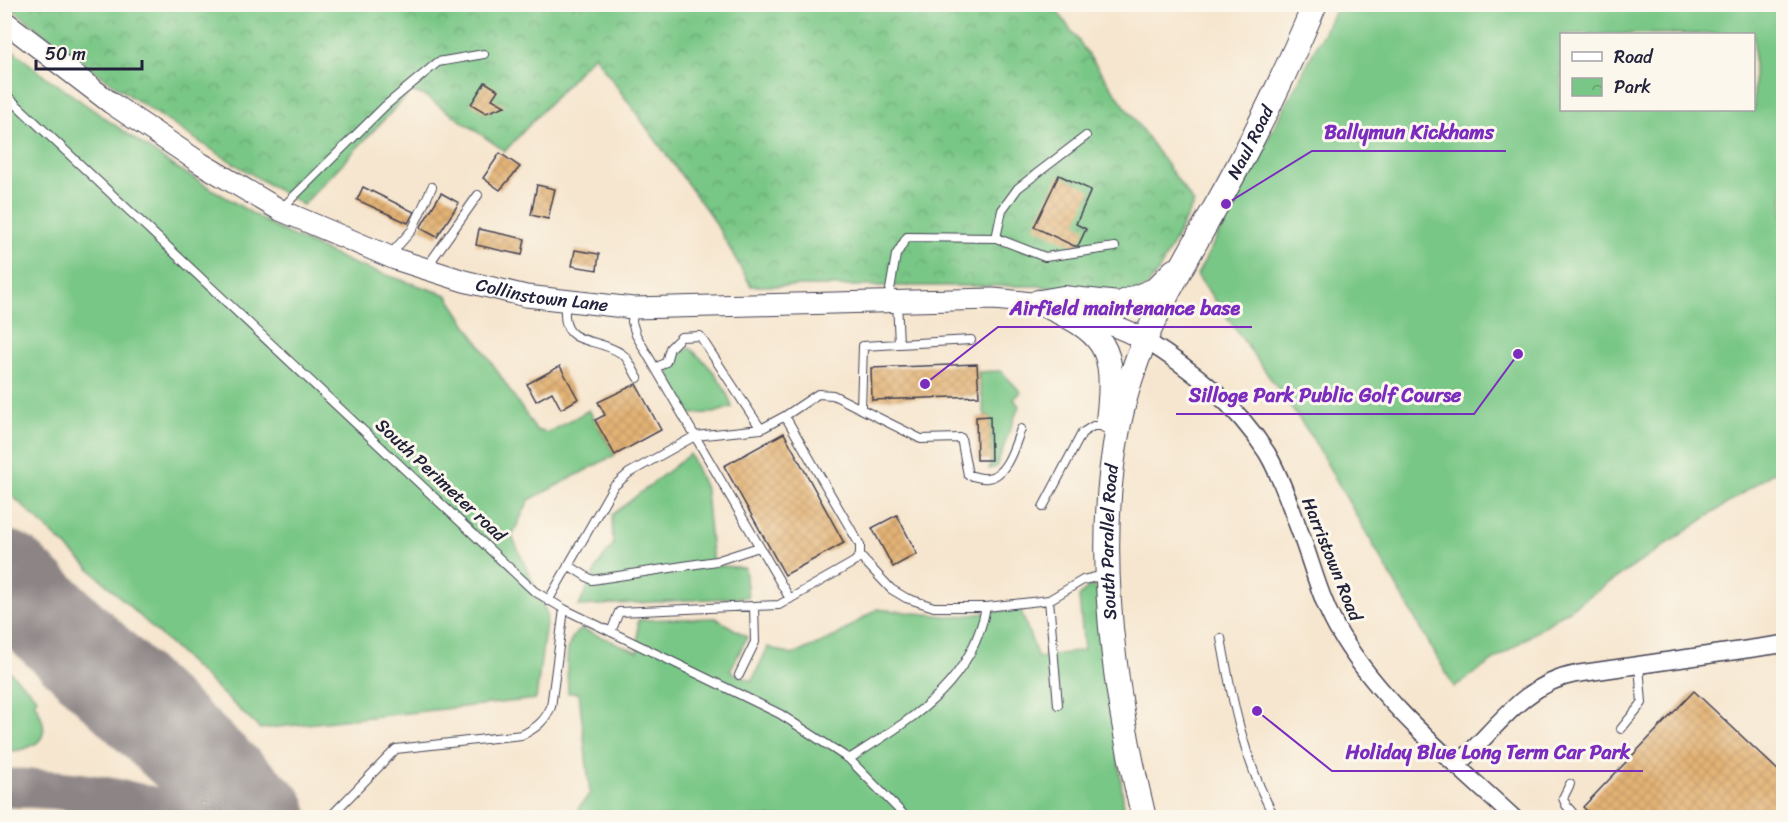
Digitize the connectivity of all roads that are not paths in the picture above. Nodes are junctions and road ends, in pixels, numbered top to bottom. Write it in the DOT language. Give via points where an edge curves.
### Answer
graph roads {
  1 [pos="1315,4"];
  2 [pos="4,21"];
  3 [pos="484,54"];
  4 [pos="4,93"];
  5 [pos="1086,135"];
  6 [pos="432,187"];
  7 [pos="478,195"];
  8 [pos="280,210"];
  9 [pos="996,238"];
  10 [pos="1115,248"];
  11 [pos="388,256"];
  12 [pos="1182,263"];
  13 [pos="426,268"];
  14 [pos="566,300"];
  15 [pos="892,301"];
  16 [pos="1038,302"];
  17 [pos="633,308"];
  18 [pos="971,340"];
  19 [pos="1145,340"];
  20 [pos="899,344"];
  21 [pos="656,368"];
  22 [pos="638,378"];
  23 [pos="861,409"];
  24 [pos="784,416"];
  25 [pos="1108,426"];
  26 [pos="761,429"];
  27 [pos="1021,429"];
  28 [pos="695,436"];
  29 [pos="1110,480"];
  30 [pos="1043,507"];
  31 [pos="759,547"];
  32 [pos="860,556"];
  33 [pos="568,565"];
  34 [pos="1107,575"];
  35 [pos="790,599"];
  36 [pos="1048,600"];
  37 [pos="548,601"];
  38 [pos="754,606"];
  39 [pos="986,607"];
  40 [pos="564,609"];
  41 [pos="611,632"];
  42 [pos="1221,638"];
  43 [pos="1784,644"];
  44 [pos="1639,665"];
  45 [pos="739,675"];
  46 [pos="1058,705"];
  47 [pos="1621,729"];
  48 [pos="849,759"];
  49 [pos="1457,765"];
  50 [pos="1570,784"];
  51 [pos="328,818"];
  52 [pos="907,818"];
  53 [pos="1144,818"];
  54 [pos="1275,818"];
  55 [pos="1514,818"];
  56 [pos="1577,818"];
  1 -- 12 [label="main road, Naul Road" via="1228,182"];
  2 -- 8 [label="street, Collinstown Lane" via="111,103"];
  3 -- 8 [label="lane" via="438,62 385,106"];
  4 -- 37 [label="lane, South Perimeter road"];
  5 -- 9 [label="lane" via="1018,188 1002,210"];
  6 -- 11 [label="lane" via="412,230"];
  7 -- 13 [label="lane"];
  8 -- 11 [label="street, Collinstown Lane"];
  9 -- 10 [label="lane" via="1045,257"];
  9 -- 15 [label="lane" via="908,237 896,255"];
  11 -- 13 [label="street, Collinstown Lane"];
  12 -- 16 [label="main road" via="1155,290 1119,304 1063,298"];
  12 -- 19 [label="main road, Naul Road"];
  13 -- 14 [label="street, Collinstown Lane" via="526,296"];
  14 -- 17 [label="street, Collinstown Lane"];
  14 -- 22 [label="lane" via="567,329 576,337 624,355"];
  15 -- 16 [label="street, Collinstown Lane"];
  15 -- 17 [label="street, Collinstown Lane"];
  15 -- 20 [label="lane"];
  16 -- 19 [label="street, Collinstown Lane" via="1088,314"];
  16 -- 25 [label="main road" via="1080,321 1098,338 1111,363"];
  17 -- 21 [label="lane" via="636,335"];
  18 -- 20 [label="lane"];
  19 -- 29 [label="main road, South Parallel Road" via="1117,428"];
  19 -- 49 [label="street, Harristown Road" via="1188,367 1232,407 1267,454 1318,586 1342,636 1376,683"];
  20 -- 23 [label="lane" via="863,346"];
  21 -- 26 [label="lane" via="666,362 670,348 681,337 700,336"];
  21 -- 28 [label="lane"];
  23 -- 24 [label="lane" via="832,395 818,394"];
  23 -- 27 [label="lane" via="921,439 961,438 968,475 988,478 1004,467"];
  24 -- 26 [label="lane"];
  24 -- 32 [label="lane" via="860,545"];
  25 -- 29 [label="main road"];
  25 -- 30 [label="lane" via="1093,426 1082,433"];
  26 -- 28 [label="lane"];
  28 -- 31 [label="lane"];
  28 -- 33 [label="lane" via="629,473 613,487"];
  29 -- 34 [label="main road, South Parallel Road"];
  31 -- 33 [label="lane" via="716,561 592,580"];
  31 -- 35 [label="lane"];
  32 -- 35 [label="lane"];
  32 -- 39 [label="lane" via="891,589 906,598 934,607"];
  33 -- 37 [label="lane"];
  34 -- 36 [label="lane" via="1083,580"];
  34 -- 53 [label="main road, South Parallel Road" via="1121,704"];
  35 -- 38 [label="lane" via="779,606"];
  36 -- 39 [label="lane"];
  36 -- 46 [label="lane"];
  37 -- 40 [label="lane, South Perimeter road"];
  38 -- 41 [label="lane" via="619,612"];
  38 -- 45 [label="lane" via="755,642"];
  39 -- 48 [label="lane" via="982,631 957,674 931,704"];
  40 -- 41 [label="lane, South Perimeter road"];
  40 -- 51 [label="lane" via="551,707 540,724 522,735 396,749"];
  41 -- 48 [label="lane, South Perimeter road" via="780,714"];
  42 -- 54 [label="lane" via="1233,708"];
  43 -- 44 [label="street"];
  44 -- 47 [label="lane" via="1642,703"];
  44 -- 49 [label="street" via="1568,675 1541,685"];
  48 -- 52 [label="lane, South Perimeter road"];
  49 -- 55 [label="street, Harristown Road"];
  50 -- 56 [label="lane" via="1563,798"];
}
